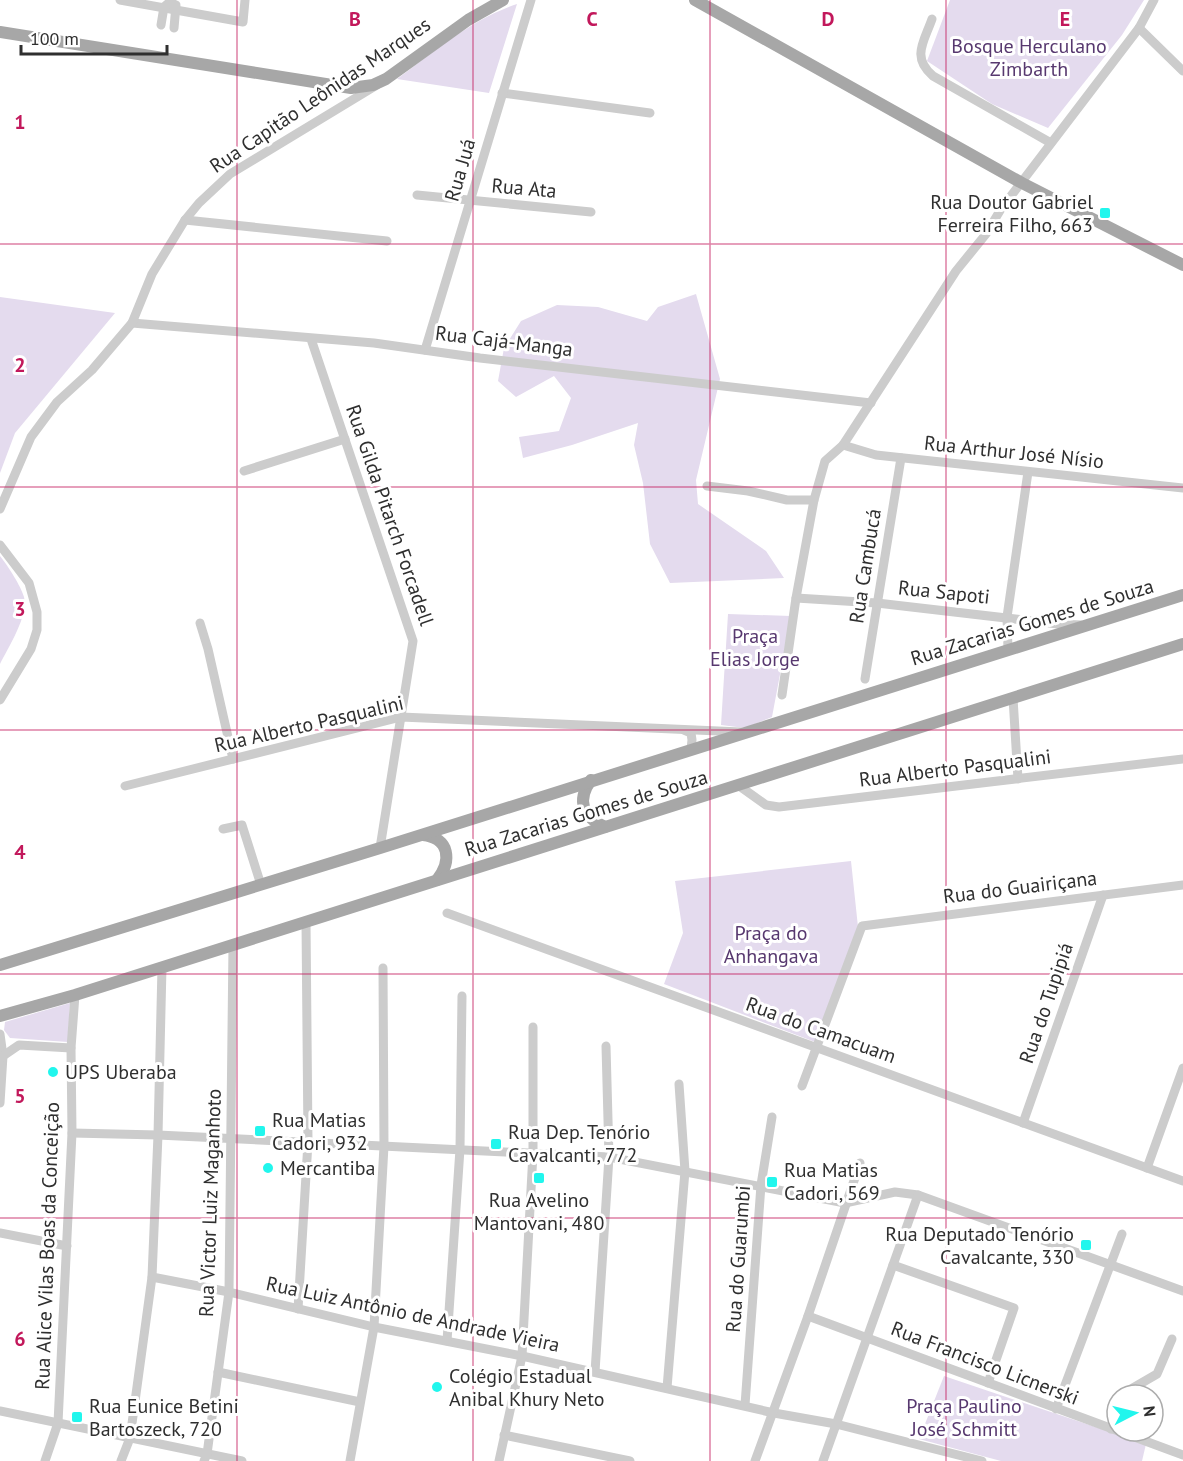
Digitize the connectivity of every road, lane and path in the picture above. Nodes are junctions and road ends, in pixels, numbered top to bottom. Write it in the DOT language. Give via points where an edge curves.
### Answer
graph roads {
  1 [pos="120,0"];
  2 [pos="245,0"];
  3 [pos="503,0"];
  4 [pos="531,0"];
  5 [pos="695,0"];
  6 [pos="1154,0"];
  7 [pos="174,3"];
  8 [pos="164,8"];
  9 [pos="932,19"];
  10 [pos="161,25"];
  11 [pos="174,28"];
  12 [pos="1139,28"];
  13 [pos="0,32"];
  14 [pos="1183,71"];
  15 [pos="386,79"];
  16 [pos="502,93"];
  17 [pos="650,113"];
  18 [pos="1051,143"];
  19 [pos="1022,183"];
  20 [pos="417,195"];
  21 [pos="470,201"];
  22 [pos="591,212"];
  23 [pos="185,220"];
  24 [pos="387,241"];
  25 [pos="1183,265"];
  26 [pos="132,322"];
  27 [pos="311,339"];
  28 [pos="425,350"];
  29 [pos="871,403"];
  30 [pos="345,439"];
  31 [pos="843,445"];
  32 [pos="901,458"];
  33 [pos="244,471"];
  34 [pos="1028,472"];
  35 [pos="706,486"];
  36 [pos="1183,488"];
  37 [pos="814,500"];
  38 [pos="0,509"];
  39 [pos="0,545"];
  40 [pos="1183,595"];
  41 [pos="796,598"];
  42 [pos="877,603"];
  43 [pos="1007,617"];
  44 [pos="200,623"];
  45 [pos="1087,625"];
  46 [pos="1183,644"];
  47 [pos="1008,650"];
  48 [pos="865,679"];
  49 [pos="782,695"];
  50 [pos="1013,698"];
  51 [pos="0,700"];
  52 [pos="401,717"];
  53 [pos="684,730"];
  54 [pos="746,732"];
  55 [pos="691,749"];
  56 [pos="232,759"];
  57 [pos="1183,759"];
  58 [pos="1018,779"];
  59 [pos="591,780"];
  60 [pos="738,785"];
  61 [pos="125,786"];
  62 [pos="605,827"];
  63 [pos="223,830"];
  64 [pos="421,834"];
  65 [pos="380,848"];
  66 [pos="437,880"];
  67 [pos="261,885"];
  68 [pos="1183,885"];
  69 [pos="1103,895"];
  70 [pos="447,914"];
  71 [pos="306,922"];
  72 [pos="233,945"];
  73 [pos="0,965"];
  74 [pos="162,967"];
  75 [pos="383,968"];
  76 [pos="75,995"];
  77 [pos="462,996"];
  78 [pos="0,1016"];
  79 [pos="533,1027"];
  80 [pos="0,1035"];
  81 [pos="19,1045"];
  82 [pos="606,1046"];
  83 [pos="71,1048"];
  84 [pos="817,1048"];
  85 [pos="1,1057"];
  86 [pos="1183,1068"];
  87 [pos="679,1084"];
  88 [pos="802,1086"];
  89 [pos="0,1103"];
  90 [pos="772,1117"];
  91 [pos="1023,1123"];
  92 [pos="72,1133"];
  93 [pos="158,1135"];
  94 [pos="232,1138"];
  95 [pos="308,1142"];
  96 [pos="384,1146"];
  97 [pos="460,1149"];
  98 [pos="533,1153"];
  99 [pos="609,1157"];
  100 [pos="860,1163"];
  101 [pos="1148,1168"];
  102 [pos="686,1171"];
  103 [pos="1183,1181"];
  104 [pos="761,1185"];
  105 [pos="918,1195"];
  106 [pos="845,1203"];
  107 [pos="0,1233"];
  108 [pos="1122,1234"];
  109 [pos="67,1246"];
  110 [pos="1111,1264"];
  111 [pos="893,1265"];
  112 [pos="152,1277"];
  113 [pos="1183,1291"];
  114 [pos="229,1292"];
  115 [pos="298,1309"];
  116 [pos="808,1316"];
  117 [pos="374,1327"];
  118 [pos="867,1337"];
  119 [pos="1173,1339"];
  120 [pos="447,1341"];
  121 [pos="522,1356"];
  122 [pos="218,1372"];
  123 [pos="595,1372"];
  124 [pos="988,1383"];
  125 [pos="1142,1383"];
  126 [pos="667,1388"];
  127 [pos="360,1402"];
  128 [pos="745,1405"];
  129 [pos="1056,1409"];
  130 [pos="0,1411"];
  131 [pos="774,1413"];
  132 [pos="58,1423"];
  133 [pos="836,1424"];
  134 [pos="1105,1427"];
  135 [pos="504,1435"];
  136 [pos="130,1438"];
  137 [pos="1150,1443"];
  138 [pos="1183,1455"];
  139 [pos="205,1457"];
  140 [pos="45,1461"];
  141 [pos="122,1461"];
  142 [pos="242,1461"];
  143 [pos="350,1461"];
  144 [pos="499,1461"];
  145 [pos="630,1461"];
  146 [pos="755,1461"];
  147 [pos="823,1461"];
  148 [pos="981,1461"];
  1 -- 8 [label="street"];
  2 -- 7 [label="street" via="243,21"];
  3 -- 15 [label="main road, Rua Capitão Leônidas Marques" via="468,20"];
  4 -- 16 [label="street, Rua Juá"];
  5 -- 19 [label="main road"];
  6 -- 12 [label="street"];
  7 -- 8 [label="street"];
  7 -- 11 [label="street"];
  8 -- 10 [label="street"];
  9 -- 18 [label="street" via="919,54 923,67"];
  12 -- 14 [label="street"];
  12 -- 18 [label="street"];
  13 -- 15 [label="main road" via="351,88"];
  15 -- 23 [label="street, Rua Capitão Leônidas Marques" via="230,174"];
  16 -- 17 [label="street"];
  16 -- 21 [label="street, Rua Juá"];
  18 -- 19 [label="street"];
  19 -- 25 [label="main road"];
  19 -- 29 [label="street" via="956,271"];
  20 -- 21 [label="street, Rua Ata"];
  21 -- 22 [label="street, Rua Ata"];
  21 -- 28 [label="street, Rua Juá"];
  23 -- 24 [label="street"];
  23 -- 26 [label="street, Rua Capitão Leônidas Marques" via="152,274"];
  26 -- 27 [label="street, Rua Cajá-Manga"];
  26 -- 38 [label="street, Rua Capitão Leônidas Marques" via="92,370 57,402 31,438"];
  27 -- 28 [label="street, Rua Cajá-Manga"];
  27 -- 30 [label="street, Rua Gilda Pitarch Forcadell"];
  28 -- 29 [label="street, Rua Cajá-Manga"];
  29 -- 31 [label="street"];
  30 -- 33 [label="street"];
  30 -- 52 [label="street, Rua Gilda Pitarch Forcadell" via="413,641"];
  31 -- 32 [label="street, Rua Arthur José Nísio"];
  31 -- 37 [label="street" via="825,461"];
  32 -- 34 [label="street, Rua Arthur José Nísio"];
  32 -- 42 [label="street, Rua Cambucá"];
  34 -- 36 [label="street, Rua Arthur José Nísio"];
  34 -- 43 [label="street"];
  35 -- 37 [label="street" via="787,500"];
  37 -- 41 [label="street"];
  39 -- 51 [label="street" via="29,583 37,612 31,649"];
  40 -- 45 [label="main road, Rua Zacarias Gomes de Souza"];
  41 -- 42 [label="street, Rua Sapoti"];
  41 -- 49 [label="street"];
  42 -- 43 [label="street, Rua Sapoti"];
  42 -- 48 [label="street, Rua Cambucá"];
  43 -- 45 [label="street, Rua Sapoti"];
  43 -- 47 [label="street"];
  44 -- 56 [label="street"];
  45 -- 47 [label="main road, Rua Zacarias Gomes de Souza"];
  46 -- 50 [label="main road, Rua Zacarias Gomes de Souza"];
  47 -- 54 [label="main road, Rua Zacarias Gomes de Souza"];
  50 -- 58 [label="street"];
  50 -- 60 [label="main road, Rua Zacarias Gomes de Souza"];
  52 -- 53 [label="street, Rua Alberto Pasqualini"];
  52 -- 56 [label="street, Rua Alberto Pasqualini"];
  52 -- 65 [label="street, Rua Gilda Pitarch Forcadell"];
  53 -- 54 [label="street, Rua Alberto Pasqualini"];
  53 -- 55 [label="street" via="691,733"];
  54 -- 55 [label="main road, Rua Zacarias Gomes de Souza"];
  55 -- 59 [label="main road, Rua Zacarias Gomes de Souza"];
  56 -- 61 [label="street, Rua Alberto Pasqualini"];
  57 -- 58 [label="street, Rua Alberto Pasqualini"];
  58 -- 60 [label="street, Rua Alberto Pasqualini" via="779,807 766,805"];
  59 -- 62 [label="main road" via="582,802 594,822"];
  59 -- 64 [label="main road, Rua Zacarias Gomes de Souza"];
  60 -- 62 [label="main road, Rua Zacarias Gomes de Souza"];
  62 -- 66 [label="main road, Rua Zacarias Gomes de Souza"];
  63 -- 67 [label="street" via="238,825 243,828"];
  64 -- 65 [label="main road, Rua Zacarias Gomes de Souza"];
  64 -- 66 [label="main road" via="431,836 446,850 444,871"];
  65 -- 67 [label="main road, Rua Zacarias Gomes de Souza"];
  66 -- 71 [label="main road, Rua Zacarias Gomes de Souza"];
  67 -- 73 [label="main road, Rua Zacarias Gomes de Souza"];
  68 -- 69 [label="street, Rua do Guairiçana"];
  69 -- 84 [label="street, Rua do Guairiçana" via="862,926"];
  69 -- 91 [label="street, Rua do Tupipiá"];
  70 -- 84 [label="street, Rua do Camacuam"];
  71 -- 72 [label="main road, Rua Zacarias Gomes de Souza"];
  71 -- 95 [label="street"];
  72 -- 74 [label="main road, Rua Zacarias Gomes de Souza"];
  72 -- 94 [label="street, Rua Victor Luiz Maganhoto"];
  74 -- 76 [label="main road, Rua Zacarias Gomes de Souza"];
  74 -- 93 [label="street"];
  75 -- 96 [label="street"];
  76 -- 78 [label="main road, Rua Zacarias Gomes de Souza"];
  76 -- 83 [label="street, Rua Alice Vilas Boas da Conceição"];
  77 -- 97 [label="street"];
  79 -- 98 [label="street"];
  80 -- 81 [label="street"];
  80 -- 85 [label="street"];
  81 -- 83 [label="street"];
  81 -- 85 [label="street"];
  82 -- 99 [label="street"];
  83 -- 92 [label="street, Rua Alice Vilas Boas da Conceição"];
  84 -- 88 [label="street"];
  84 -- 91 [label="street, Rua do Camacuam"];
  85 -- 89 [label="street"];
  86 -- 101 [label="street"];
  87 -- 102 [label="street"];
  90 -- 104 [label="street, Rua do Guarumbi"];
  91 -- 101 [label="street, Rua do Camacuam"];
  92 -- 93 [label="street"];
  92 -- 109 [label="street, Rua Alice Vilas Boas da Conceição"];
  93 -- 94 [label="street"];
  93 -- 112 [label="street"];
  94 -- 95 [label="street"];
  94 -- 114 [label="street, Rua Victor Luiz Maganhoto"];
  95 -- 96 [label="street"];
  95 -- 115 [label="street"];
  96 -- 97 [label="street"];
  96 -- 117 [label="street"];
  97 -- 98 [label="street"];
  97 -- 120 [label="street"];
  98 -- 99 [label="street"];
  98 -- 121 [label="street"];
  99 -- 102 [label="street"];
  99 -- 123 [label="street"];
  100 -- 106 [label="street"];
  101 -- 103 [label="street, Rua do Camacuam"];
  102 -- 104 [label="street"];
  102 -- 126 [label="street"];
  104 -- 106 [label="street"];
  104 -- 128 [label="street, Rua do Guarumbi"];
  105 -- 106 [label="street" via="895,1192"];
  105 -- 110 [label="street"];
  105 -- 111 [label="street"];
  106 -- 116 [label="street"];
  107 -- 109 [label="street"];
  108 -- 110 [label="street"];
  109 -- 132 [label="street, Rua Alice Vilas Boas da Conceição"];
  110 -- 113 [label="street"];
  110 -- 129 [label="street"];
  111 -- 118 [label="street"];
  111 -- 124 [label="street" via="1014,1308"];
  112 -- 114 [label="street, Rua Luiz Antônio de Andrade Vieira"];
  112 -- 136 [label="street"];
  114 -- 115 [label="street, Rua Luiz Antônio de Andrade Vieira"];
  114 -- 122 [label="street, Rua Victor Luiz Maganhoto"];
  115 -- 117 [label="street, Rua Luiz Antônio de Andrade Vieira"];
  116 -- 118 [label="street, Rua Francisco Licnerski"];
  116 -- 131 [label="street"];
  117 -- 120 [label="street, Rua Luiz Antônio de Andrade Vieira"];
  117 -- 127 [label="street"];
  118 -- 124 [label="street, Rua Francisco Licnerski"];
  118 -- 133 [label="street"];
  119 -- 125 [label="street" via="1157,1374"];
  120 -- 121 [label="street, Rua Luiz Antônio de Andrade Vieira"];
  121 -- 123 [label="street, Rua Luiz Antônio de Andrade Vieira"];
  121 -- 135 [label="street"];
  122 -- 127 [label="street"];
  122 -- 139 [label="street, Rua Victor Luiz Maganhoto"];
  123 -- 126 [label="street, Rua Luiz Antônio de Andrade Vieira"];
  124 -- 129 [label="street, Rua Francisco Licnerski"];
  126 -- 128 [label="street, Rua Luiz Antônio de Andrade Vieira"];
  127 -- 143 [label="street"];
  128 -- 131 [label="street, Rua Luiz Antônio de Andrade Vieira"];
  129 -- 134 [label="street, Rua Francisco Licnerski"];
  130 -- 132 [label="street"];
  131 -- 133 [label="street, Rua Luiz Antônio de Andrade Vieira"];
  131 -- 146 [label="street"];
  132 -- 136 [label="street"];
  132 -- 140 [label="street, Rua Alice Vilas Boas da Conceição"];
  133 -- 147 [label="street"];
  133 -- 148 [label="street, Rua Luiz Antônio de Andrade Vieira"];
  135 -- 144 [label="street"];
  135 -- 145 [label="street"];
  136 -- 139 [label="street"];
  136 -- 141 [label="street"];
  137 -- 138 [label="street, Rua Francisco Licnerski"];
  139 -- 142 [label="street"];
}
